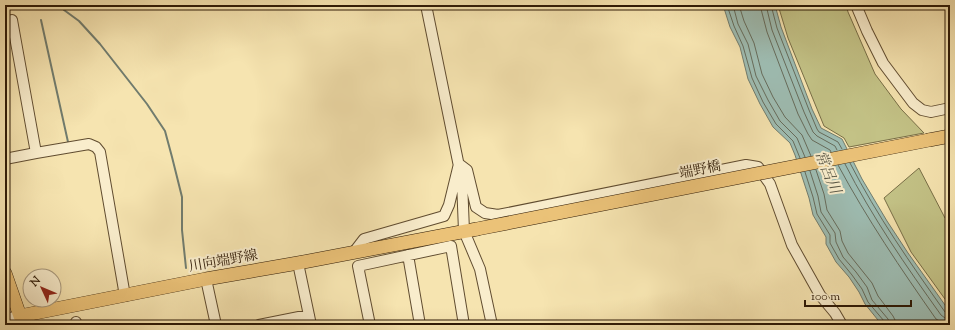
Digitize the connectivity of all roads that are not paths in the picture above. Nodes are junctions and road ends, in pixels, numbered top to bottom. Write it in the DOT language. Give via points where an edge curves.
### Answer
graph roads {
  1 [pos="426,5"];
  2 [pos="856,5"];
  3 [pos="5,22"];
  4 [pos="950,108"];
  5 [pos="950,136"];
  6 [pos="36,153"];
  7 [pos="5,160"];
  8 [pos="459,164"];
  9 [pos="470,230"];
  10 [pos="354,252"];
  11 [pos="408,255"];
  12 [pos="298,263"];
  13 [pos="5,273"];
  14 [pos="206,279"];
  15 [pos="125,296"];
  16 [pos="5,319"];
  17 [pos="310,320"];
  18 [pos="22,321"];
  19 [pos="216,325"];
  20 [pos="259,325"];
  21 [pos="370,325"];
  22 [pos="420,325"];
  23 [pos="464,325"];
  24 [pos="492,325"];
  25 [pos="842,325"];
  1 -- 8 [label="street"];
  2 -- 4 [label="street" via="883,63 913,102 922,110 931,112"];
  3 -- 6 [label="street" via="12,20"];
  5 -- 9 [label="main road, 端野橋, bridge"];
  6 -- 7 [label="street"];
  6 -- 15 [label="street" via="89,144 100,152"];
  8 -- 9 [label="street"];
  8 -- 10 [label="street" via="444,216 364,239"];
  8 -- 25 [label="street" via="467,170 476,207 485,214 498,215 746,165 758,167 770,184 792,245 820,295"];
  9 -- 10 [label="main road, 川向端野線"];
  9 -- 24 [label="street"];
  10 -- 12 [label="main road, 川向端野線"];
  11 -- 21 [label="street" via="358,266"];
  11 -- 22 [label="street"];
  11 -- 23 [label="street" via="451,246"];
  12 -- 14 [label="main road, 川向端野線"];
  12 -- 17 [label="street"];
  13 -- 18 [label="main road"];
  14 -- 15 [label="main road, 川向端野線"];
  14 -- 19 [label="street"];
  15 -- 18 [label="main road, 川向端野線"];
  16 -- 18 [label="street"];
  17 -- 20 [label="street"];
}
